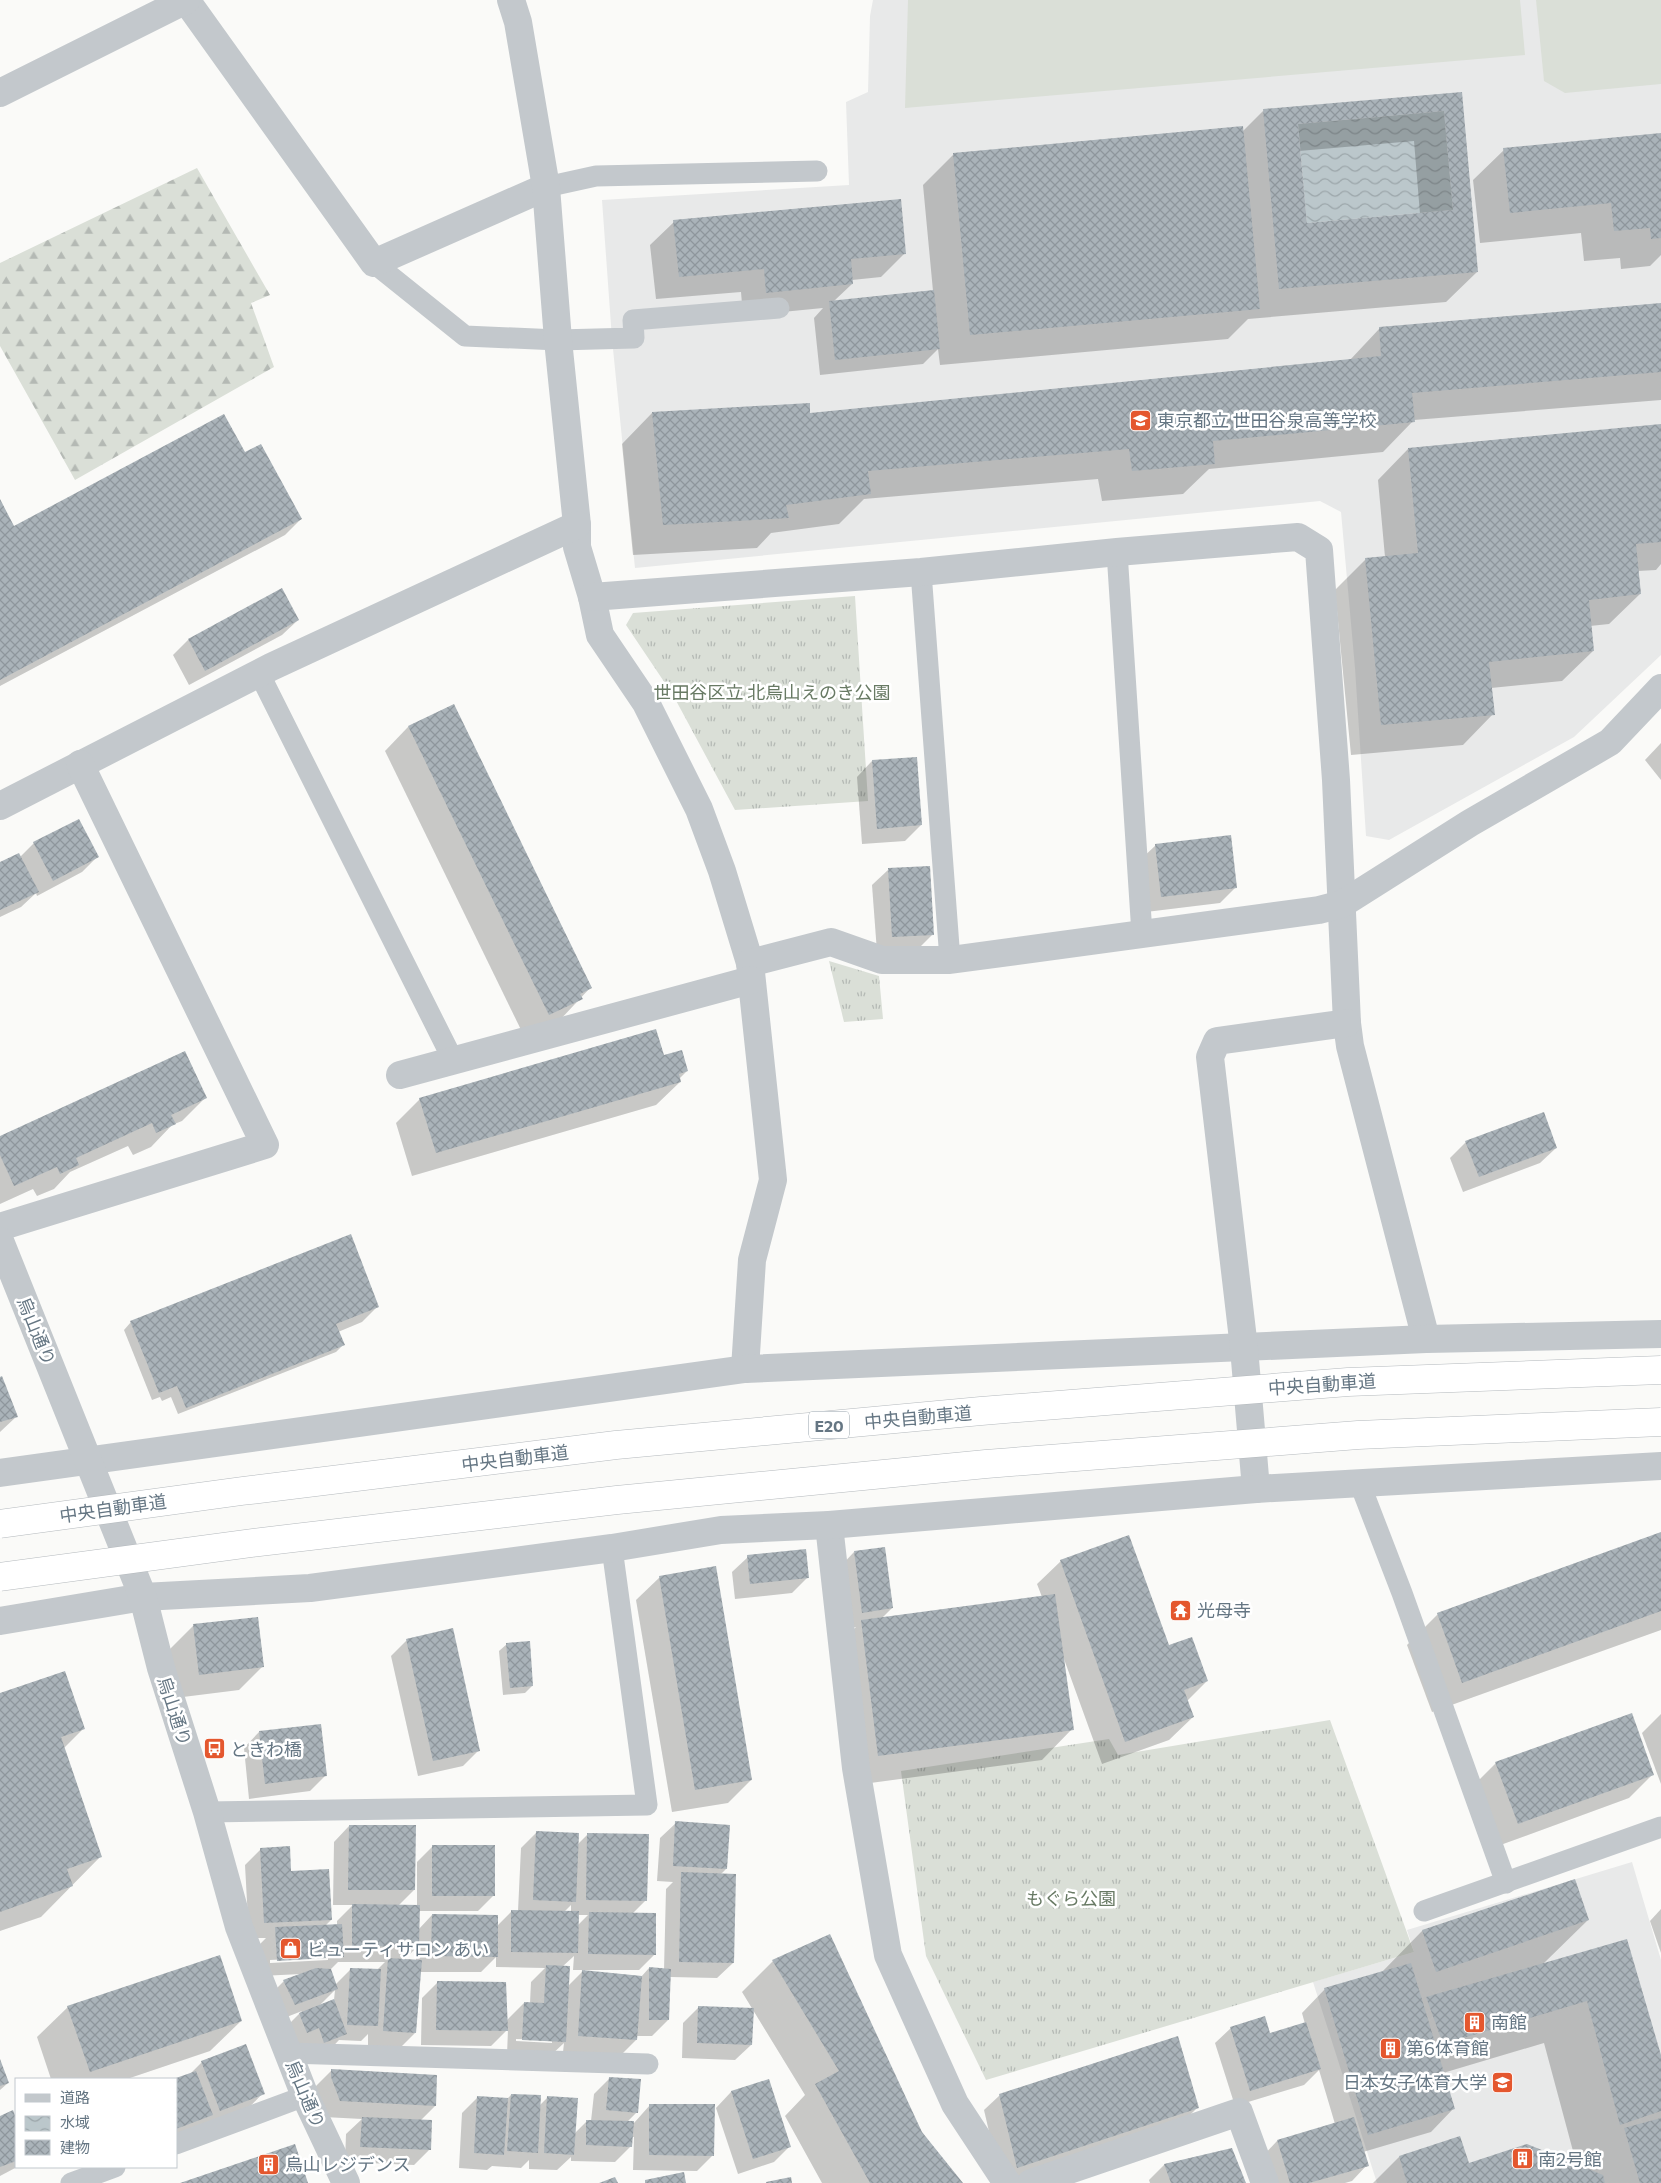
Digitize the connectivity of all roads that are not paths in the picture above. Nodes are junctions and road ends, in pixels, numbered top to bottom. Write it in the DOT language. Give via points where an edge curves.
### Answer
graph roads {
  1 [pos="186,0"];
  2 [pos="511,0"];
  3 [pos="0,93"];
  4 [pos="817,171"];
  5 [pos="546,187"];
  6 [pos="374,263"];
  7 [pos="779,308"];
  8 [pos="558,340"];
  9 [pos="576,525"];
  10 [pos="1117,552"];
  11 [pos="921,572"];
  12 [pos="592,597"];
  13 [pos="258,673"];
  14 [pos="1661,688"];
  15 [pos="80,764"];
  16 [pos="0,806"];
  17 [pos="1342,904"];
  18 [pos="1142,934"];
  19 [pos="950,960"];
  20 [pos="751,971"];
  21 [pos="1347,1023"];
  22 [pos="453,1060"];
  23 [pos="400,1075"];
  24 [pos="0,1227"];
  25 [pos="0,1241"];
  26 [pos="1661,1334"];
  27 [pos="1426,1339"];
  28 [pos="1244,1348"];
  29 [pos="745,1369"];
  30 [pos="1661,1370"];
  31 [pos="1661,1422"];
  32 [pos="89,1462"];
  33 [pos="1661,1466"];
  34 [pos="0,1473"];
  35 [pos="1360,1484"];
  36 [pos="1256,1489"];
  37 [pos="0,1524"];
  38 [pos="828,1525"];
  39 [pos="612,1548"];
  40 [pos="0,1577"];
  41 [pos="143,1597"];
  42 [pos="0,1621"];
  43 [pos="207,1812"];
  44 [pos="1661,1827"];
  45 [pos="1506,1883"];
  46 [pos="1424,1911"];
  47 [pos="288,2053"];
  48 [pos="648,2064"];
  49 [pos="305,2096"];
  50 [pos="178,2143"];
  51 [pos="111,2168"];
  52 [pos="71,2183"];
  53 [pos="346,2183"];
  54 [pos="1006,2183"];
  55 [pos="1031,2183"];
  56 [pos="1265,2183"];
  1 -- 3 [label="street"];
  1 -- 6 [label="street"];
  2 -- 5 [label="street" via="518,22"];
  4 -- 5 [label="lane" via="596,176"];
  5 -- 6 [label="street"];
  5 -- 8 [label="street"];
  6 -- 8 [label="lane" via="465,336"];
  7 -- 8 [label="lane" via="633,320 634,338"];
  8 -- 9 [label="street"];
  9 -- 12 [label="street" via="576,547"];
  9 -- 13 [label="street"];
  10 -- 11 [label="street"];
  10 -- 17 [label="street" via="1298,537 1319,550"];
  10 -- 18 [label="lane"];
  11 -- 12 [label="street"];
  11 -- 19 [label="lane"];
  12 -- 20 [label="street" via="600,635 646,703 699,809 722,871"];
  13 -- 15 [label="street"];
  13 -- 22 [label="lane"];
  14 -- 17 [label="street" via="1610,742 1470,823"];
  15 -- 16 [label="street"];
  15 -- 24 [label="street" via="265,1145"];
  17 -- 18 [label="street" via="1319,910"];
  17 -- 21 [label="street"];
  18 -- 19 [label="street"];
  19 -- 20 [label="street" via="882,960 831,942"];
  20 -- 22 [label="street"];
  20 -- 29 [label="street" via="773,1180 752,1260"];
  21 -- 27 [label="street" via="1350,1046"];
  21 -- 28 [label="street" via="1217,1041 1210,1057"];
  22 -- 23 [label="street"];
  25 -- 32 [label="street, 烏山通り"];
  26 -- 27 [label="street"];
  27 -- 28 [label="street"];
  28 -- 29 [label="street"];
  28 -- 36 [label="street"];
  29 -- 32 [label="street"];
  30 -- 37 [label="highway, 中央自動車道 / E20, bridge" via="1348,1382 981,1410 606,1447"];
  31 -- 40 [label="highway, bridge" via="1358,1435 986,1464 587,1504 252,1543"];
  32 -- 34 [label="street"];
  32 -- 41 [label="street, 烏山通り"];
  33 -- 35 [label="street"];
  35 -- 36 [label="street"];
  35 -- 45 [label="lane"];
  36 -- 38 [label="street"];
  38 -- 39 [label="street" via="721,1530"];
  38 -- 54 [label="street" via="856,1768 888,1955 954,2104"];
  39 -- 41 [label="street" via="310,1588"];
  39 -- 43 [label="lane" via="647,1805"];
  41 -- 42 [label="street"];
  41 -- 43 [label="street, 烏山通り" via="161,1668"];
  43 -- 47 [label="street, 烏山通り" via="239,1927"];
  44 -- 45 [label="lane"];
  45 -- 46 [label="lane"];
  47 -- 48 [label="lane"];
  47 -- 49 [label="street, 烏山通り"];
  49 -- 50 [label="lane"];
  49 -- 53 [label="street, 烏山通り"];
  51 -- 52 [label="lane"];
  55 -- 56 [label="street" via="1239,2112"];
}
